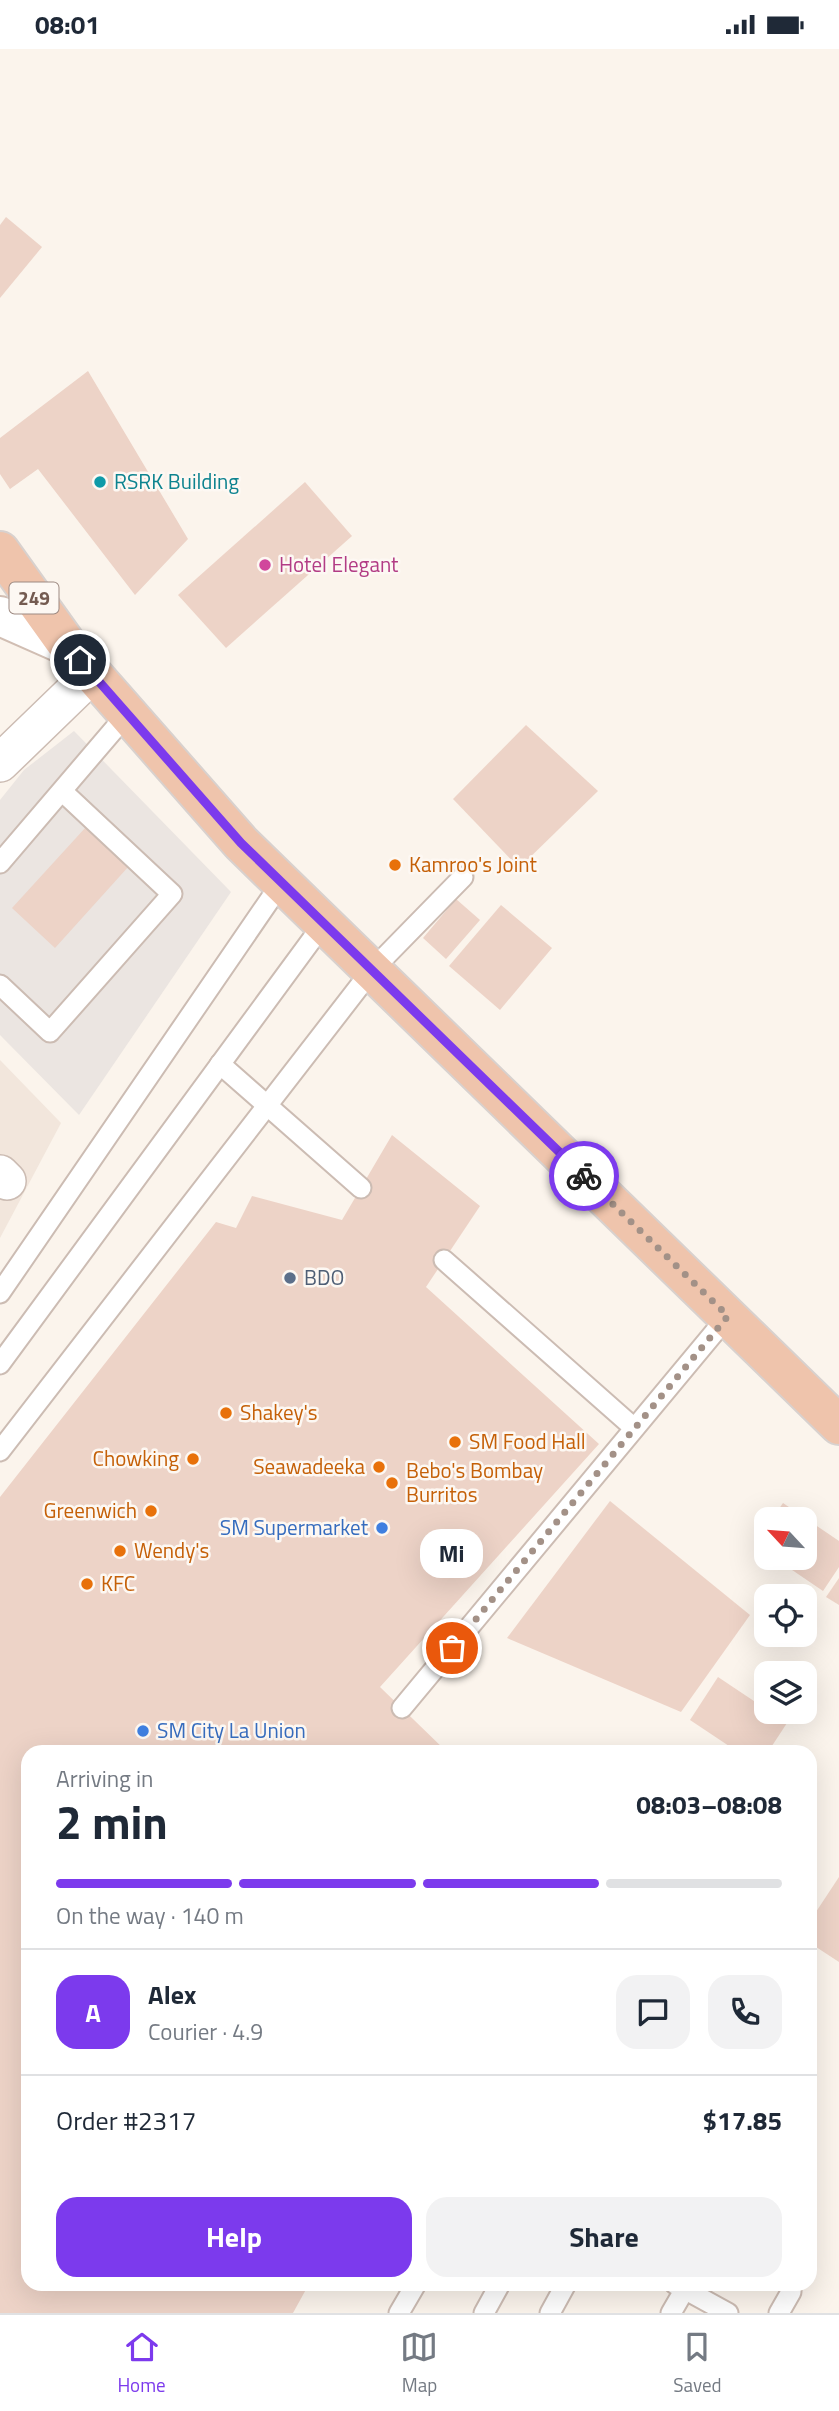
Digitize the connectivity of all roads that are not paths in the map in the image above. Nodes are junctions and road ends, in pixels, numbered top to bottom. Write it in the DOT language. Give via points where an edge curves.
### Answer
graph roads {
  1 [pos="0,551"];
  2 [pos="0,616"];
  3 [pos="80,660"];
  4 [pos="128,713"];
  5 [pos="0,763"];
  6 [pos="63,792"];
  7 [pos="0,863"];
  8 [pos="463,877"];
  9 [pos="282,881"];
  10 [pos="324,923"];
  11 [pos="373,970"];
  12 [pos="0,985"];
  13 [pos="220,1063"];
  14 [pos="268,1105"];
  15 [pos="361,1188"];
  16 [pos="444,1260"];
  17 [pos="0,1293"];
  18 [pos="728,1316"];
  19 [pos="0,1363"];
  20 [pos="839,1425"];
  21 [pos="634,1427"];
  22 [pos="0,1451"];
  23 [pos="402,1708"];
  24 [pos="412,2291"];
  25 [pos="496,2291"];
  26 [pos="562,2291"];
  27 [pos="679,2291"];
  28 [pos="687,2291"];
  29 [pos="790,2291"];
  30 [pos="399,2313"];
  31 [pos="484,2313"];
  32 [pos="550,2313"];
  33 [pos="671,2313"];
  34 [pos="728,2313"];
  35 [pos="779,2313"];
  1 -- 3 [label="highway, 249"];
  2 -- 3 [label="main road, 249"];
  3 -- 4 [label="highway, 249"];
  3 -- 5 [label="street"];
  4 -- 6 [label="lane"];
  4 -- 9 [label="highway, 249" via="241,843"];
  6 -- 7 [label="lane"];
  6 -- 12 [label="lane" via="172,894 50,1032"];
  8 -- 11 [label="lane"];
  9 -- 10 [label="highway, 249"];
  9 -- 17 [label="lane"];
  10 -- 11 [label="highway, 249"];
  10 -- 13 [label="lane"];
  11 -- 14 [label="lane"];
  11 -- 18 [label="highway, 249"];
  13 -- 14 [label="lane"];
  13 -- 19 [label="lane"];
  14 -- 15 [label="lane"];
  14 -- 22 [label="lane"];
  16 -- 21 [label="lane"];
  18 -- 20 [label="highway, 249"];
  18 -- 21 [label="lane"];
  21 -- 23 [label="lane"];
  24 -- 30 [label="lane"];
  25 -- 31 [label="lane"];
  26 -- 32 [label="lane"];
  27 -- 33 [label="lane"];
  28 -- 34 [label="lane"];
  29 -- 35 [label="lane"];
}
